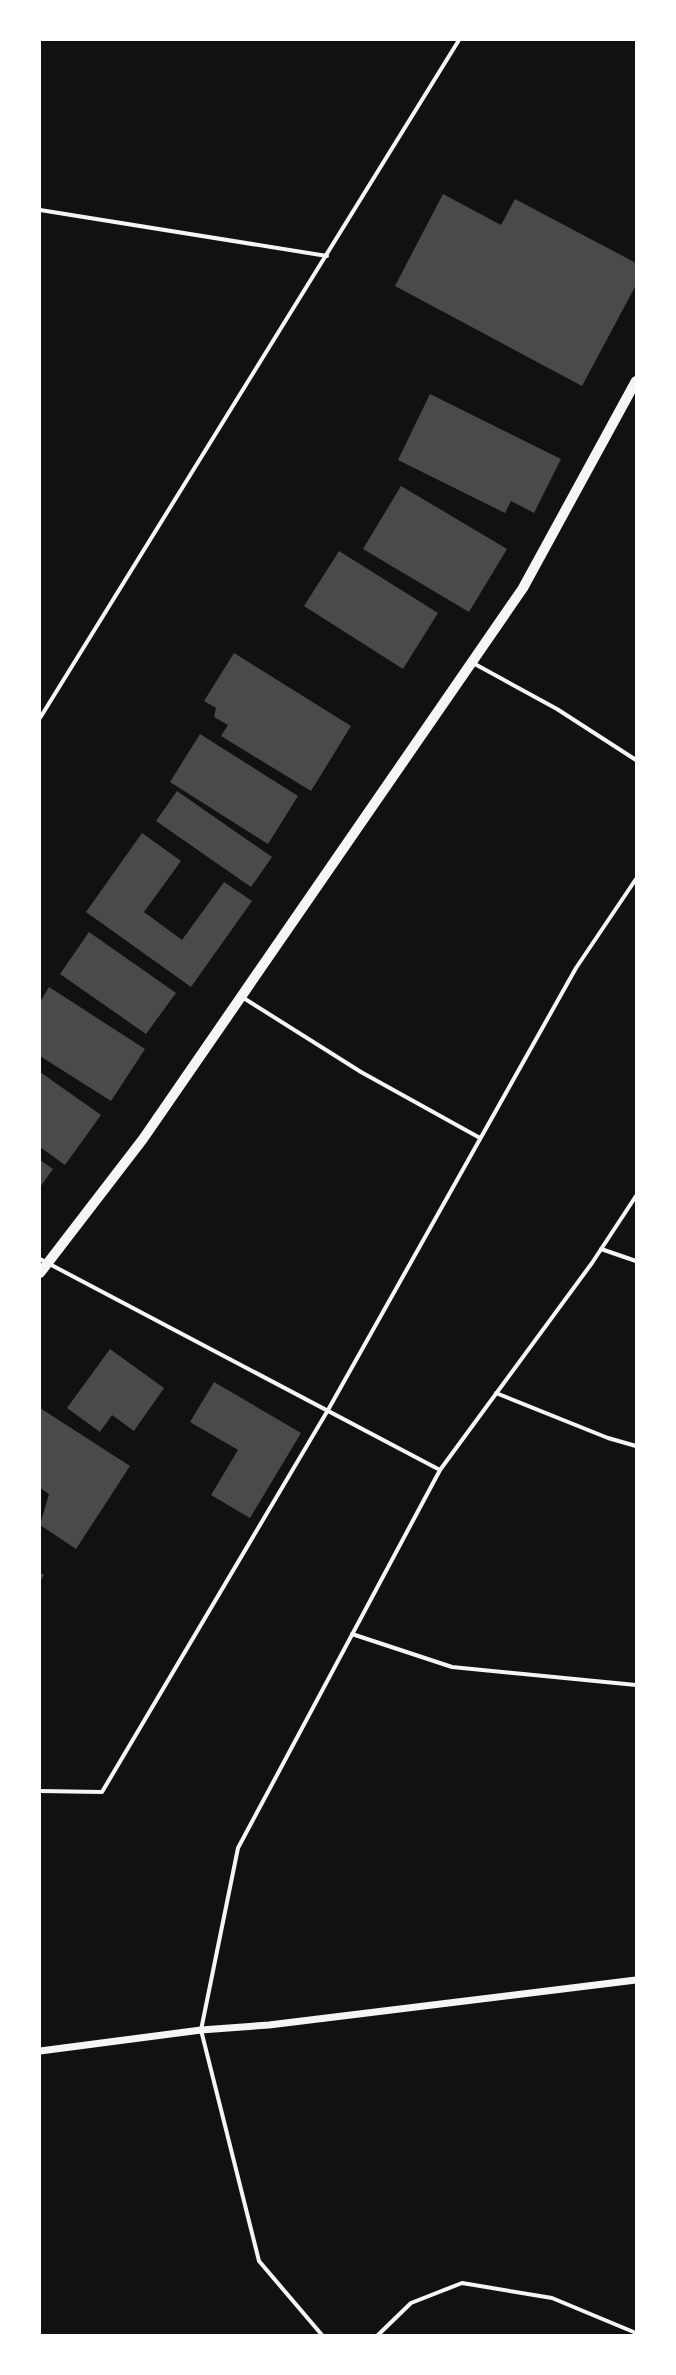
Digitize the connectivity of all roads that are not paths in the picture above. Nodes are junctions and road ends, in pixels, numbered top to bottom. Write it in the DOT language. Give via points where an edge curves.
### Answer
graph roads {
  1 [pos="459,40"];
  2 [pos="40,210"];
  3 [pos="327,256"];
  4 [pos="636,381"];
  5 [pos="473,662"];
  6 [pos="40,718"];
  7 [pos="636,760"];
  8 [pos="636,879"];
  9 [pos="241,996"];
  10 [pos="480,1138"];
  11 [pos="636,1196"];
  12 [pos="601,1249"];
  13 [pos="44,1261"];
  14 [pos="636,1261"];
  15 [pos="40,1273"];
  16 [pos="496,1393"];
  17 [pos="328,1410"];
  18 [pos="636,1446"];
  19 [pos="440,1470"];
  20 [pos="352,1634"];
  21 [pos="636,1685"];
  22 [pos="40,1791"];
  23 [pos="636,1980"];
  24 [pos="201,2030"];
  25 [pos="40,2051"];
  26 [pos="636,2333"];
  27 [pos="322,2335"];
  28 [pos="378,2335"];
  1 -- 3 [label="street"];
  2 -- 3 [label="street"];
  3 -- 6 [label="street"];
  4 -- 5 [label="main road" via="523,588"];
  5 -- 7 [label="street" via="557,709"];
  5 -- 9 [label="main road"];
  8 -- 10 [label="street" via="576,968"];
  9 -- 10 [label="street" via="361,1072"];
  9 -- 13 [label="main road" via="143,1139"];
  10 -- 17 [label="street"];
  11 -- 12 [label="street"];
  12 -- 14 [label="street"];
  12 -- 16 [label="street"];
  13 -- 15 [label="main road"];
  13 -- 17 [label="street"];
  16 -- 18 [label="street" via="608,1438"];
  16 -- 19 [label="street"];
  17 -- 19 [label="street"];
  17 -- 22 [label="street" via="102,1792"];
  19 -- 20 [label="street"];
  20 -- 21 [label="street" via="452,1667"];
  20 -- 24 [label="street" via="238,1848"];
  23 -- 24 [label="street" via="269,2025"];
  24 -- 25 [label="street"];
  24 -- 27 [label="street" via="259,2261"];
  26 -- 28 [label="street" via="552,2298 462,2282 411,2303"];
}
